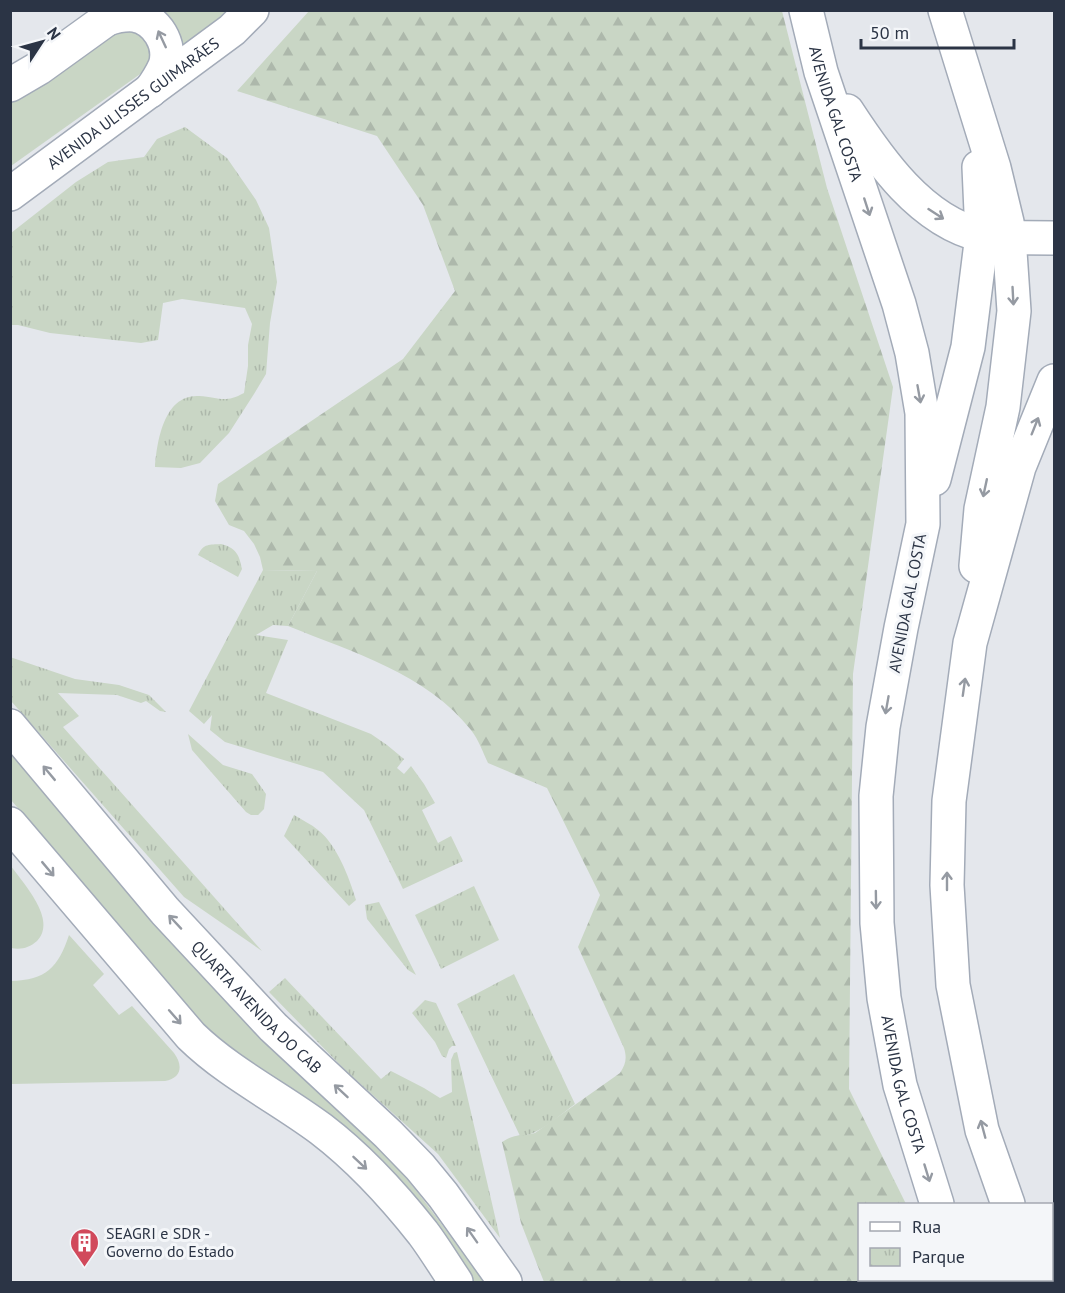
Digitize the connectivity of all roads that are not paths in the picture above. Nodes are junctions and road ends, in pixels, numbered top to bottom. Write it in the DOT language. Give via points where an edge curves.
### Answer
graph roads {
  1 [pos="252,10"];
  2 [pos="806,10"];
  3 [pos="945,10"];
  4 [pos="112,15"];
  5 [pos="821,72"];
  6 [pos="10,85"];
  7 [pos="149,92"];
  8 [pos="10,194"];
  9 [pos="996,236"];
  10 [pos="1054,238"];
  11 [pos="1054,381"];
  12 [pos="923,525"];
  13 [pos="970,643"];
  14 [pos="10,726"];
  15 [pos="10,824"];
  16 [pos="937,1203"];
  17 [pos="1008,1203"];
  18 [pos="456,1282"];
  19 [pos="506,1282"];
  1 -- 7 [label="main road, AVENIDA ULISSES GUIMARÃES"];
  2 -- 5 [label="main road, AVENIDA GAL COSTA"];
  3 -- 9 [label="main road" via="975,107"];
  4 -- 6 [label="main road"];
  7 -- 4 [label="main road, one-way" via="166,64 161,34 151,22 137,15"];
  5 -- 9 [label="main road, one-way" via="868,144 912,196 935,215"];
  5 -- 12 [label="main road, AVENIDA GAL COSTA, one-way" via="912,353 922,413"];
  7 -- 8 [label="main road, AVENIDA ULISSES GUIMARÃES"];
  9 -- 10 [label="main road"];
  9 -- 12 [label="main road"];
  9 -- 13 [label="main road, one-way" via="1014,311 1003,407 981,509"];
  13 -- 11 [label="main road, one-way" via="1019,467"];
  12 -- 16 [label="main road, AVENIDA GAL COSTA, one-way" via="883,727 876,796 877,923 884,998 900,1085"];
  17 -- 13 [label="main road, one-way" via="982,1130 954,985 947,885 949,801"];
  19 -- 14 [label="main road, QUARTA AVENIDA DO CAB, one-way" via="420,1167 273,1027 213,963"];
  15 -- 18 [label="main road, one-way" via="191,1036 359,1161 424,1235"];
}
